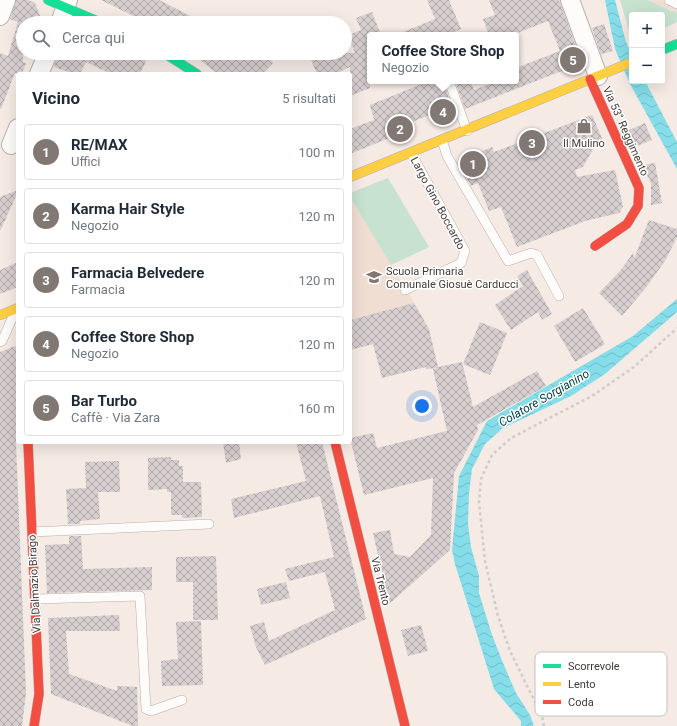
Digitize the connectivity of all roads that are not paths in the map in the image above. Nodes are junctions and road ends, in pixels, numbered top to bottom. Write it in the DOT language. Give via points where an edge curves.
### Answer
graph roads {
  1 [pos="6,0"];
  2 [pos="48,0"];
  3 [pos="570,0"];
  4 [pos="669,0"];
  5 [pos="677,4"];
  6 [pos="64,10"];
  7 [pos="0,16"];
  8 [pos="82,16"];
  9 [pos="677,44"];
  10 [pos="665,49"];
  11 [pos="45,60"];
  12 [pos="175,60"];
  13 [pos="629,63"];
  14 [pos="40,72"];
  15 [pos="194,72"];
  16 [pos="594,78"];
  17 [pos="450,84"];
  18 [pos="467,131"];
  19 [pos="16,133"];
  20 [pos="442,140"];
  21 [pos="11,145"];
  22 [pos="411,153"];
  23 [pos="352,176"];
  24 [pos="595,246"];
  25 [pos="406,290"];
  26 [pos="559,296"];
  27 [pos="13,312"];
  28 [pos="0,342"];
  29 [pos="28,444"];
  30 [pos="335,444"];
  31 [pos="210,524"];
  32 [pos="32,532"];
  33 [pos="35,599"];
  34 [pos="182,700"];
  35 [pos="34,726"];
  36 [pos="405,726"];
  1 -- 7 [label="street"];
  2 -- 6 [label="street"];
  3 -- 16 [label="street"];
  4 -- 5 [label="lane"];
  6 -- 8 [label="street"];
  9 -- 10 [label="street"];
  11 -- 14 [label="street"];
  12 -- 15 [label="street"];
  13 -- 16 [label="street"];
  16 -- 18 [label="street"];
  16 -- 24 [label="street, Via 53° Reggimento" via="638,188 638,206 627,224"];
  17 -- 18 [label="lane"];
  18 -- 20 [label="street"];
  19 -- 21 [label="street"];
  20 -- 22 [label="street"];
  20 -- 26 [label="lane" via="447,156 508,261 531,253 537,255"];
  22 -- 23 [label="street"];
  22 -- 25 [label="lane, Largo Gino Boccardo" via="465,251 461,263"];
  27 -- 28 [label="lane"];
  29 -- 32 [label="street, Via Dalmazio Birago"];
  30 -- 36 [label="street, Via Trento"];
  31 -- 32 [label="lane"];
  32 -- 33 [label="street, Via Dalmazio Birago"];
  33 -- 34 [label="lane" via="140,596 146,709 151,711"];
  33 -- 35 [label="street, Via Dalmazio Birago" via="39,694"];
}
